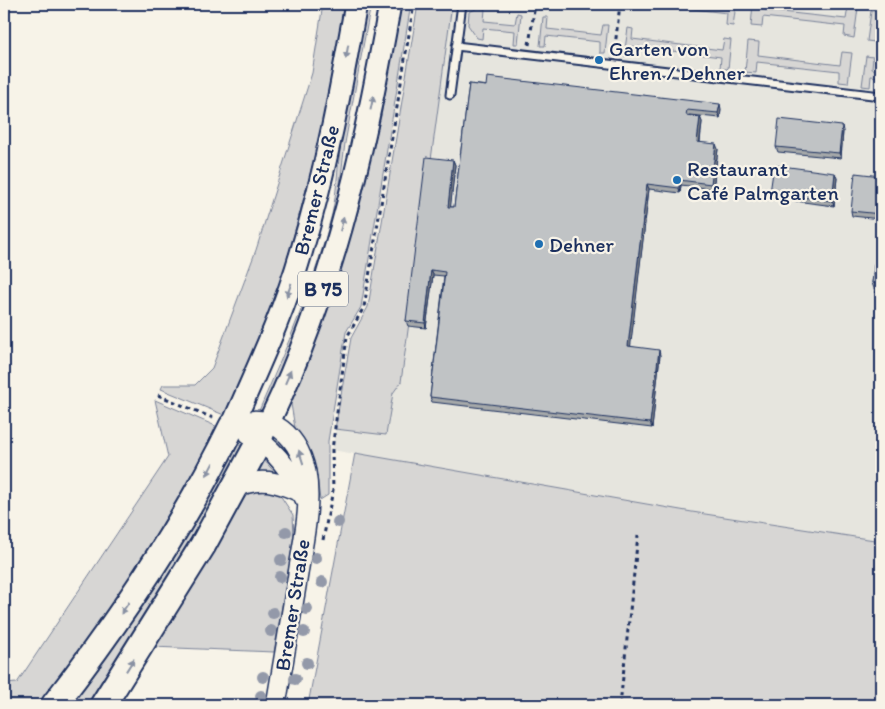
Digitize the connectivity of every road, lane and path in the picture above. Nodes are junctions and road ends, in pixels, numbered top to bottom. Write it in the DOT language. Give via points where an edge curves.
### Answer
graph roads {
  1 [pos="356,4"];
  2 [pos="390,4"];
  3 [pos="414,4"];
  4 [pos="462,4"];
  5 [pos="535,4"];
  6 [pos="620,4"];
  7 [pos="456,46"];
  8 [pos="528,54"];
  9 [pos="613,65"];
  10 [pos="450,95"];
  11 [pos="881,96"];
  12 [pos="158,395"];
  13 [pos="232,426"];
  14 [pos="264,431"];
  15 [pos="234,488"];
  16 [pos="333,490"];
  17 [pos="305,499"];
  18 [pos="638,534"];
  19 [pos="54,705"];
  20 [pos="103,705"];
  21 [pos="276,705"];
  22 [pos="620,705"];
  1 -- 13 [label="main road, Bremer Straße / B 75, one-way" via="337,109 301,254 280,315"];
  14 -- 2 [label="main road, Bremer Straße / B 75, one-way" via="315,314 331,264 364,142"];
  3 -- 16 [label="path" via="364,307 347,337 332,450"];
  4 -- 7 [label="lane"];
  5 -- 8 [label="path"];
  6 -- 9 [label="path"];
  7 -- 8 [label="lane"];
  7 -- 10 [label="lane"];
  8 -- 9 [label="lane"];
  9 -- 11 [label="lane"];
  12 -- 13 [label="path"];
  13 -- 14 [label="main road"];
  13 -- 19 [label="highway, one-way" via="160,555 110,631"];
  14 -- 15 [label="highway"];
  14 -- 17 [label="main road"];
  15 -- 17 [label="main road" via="244,483 275,481"];
  20 -- 15 [label="highway, one-way" via="203,545"];
  17 -- 21 [label="main road, Bremer Straße"];
  18 -- 22 [label="path"];
}
